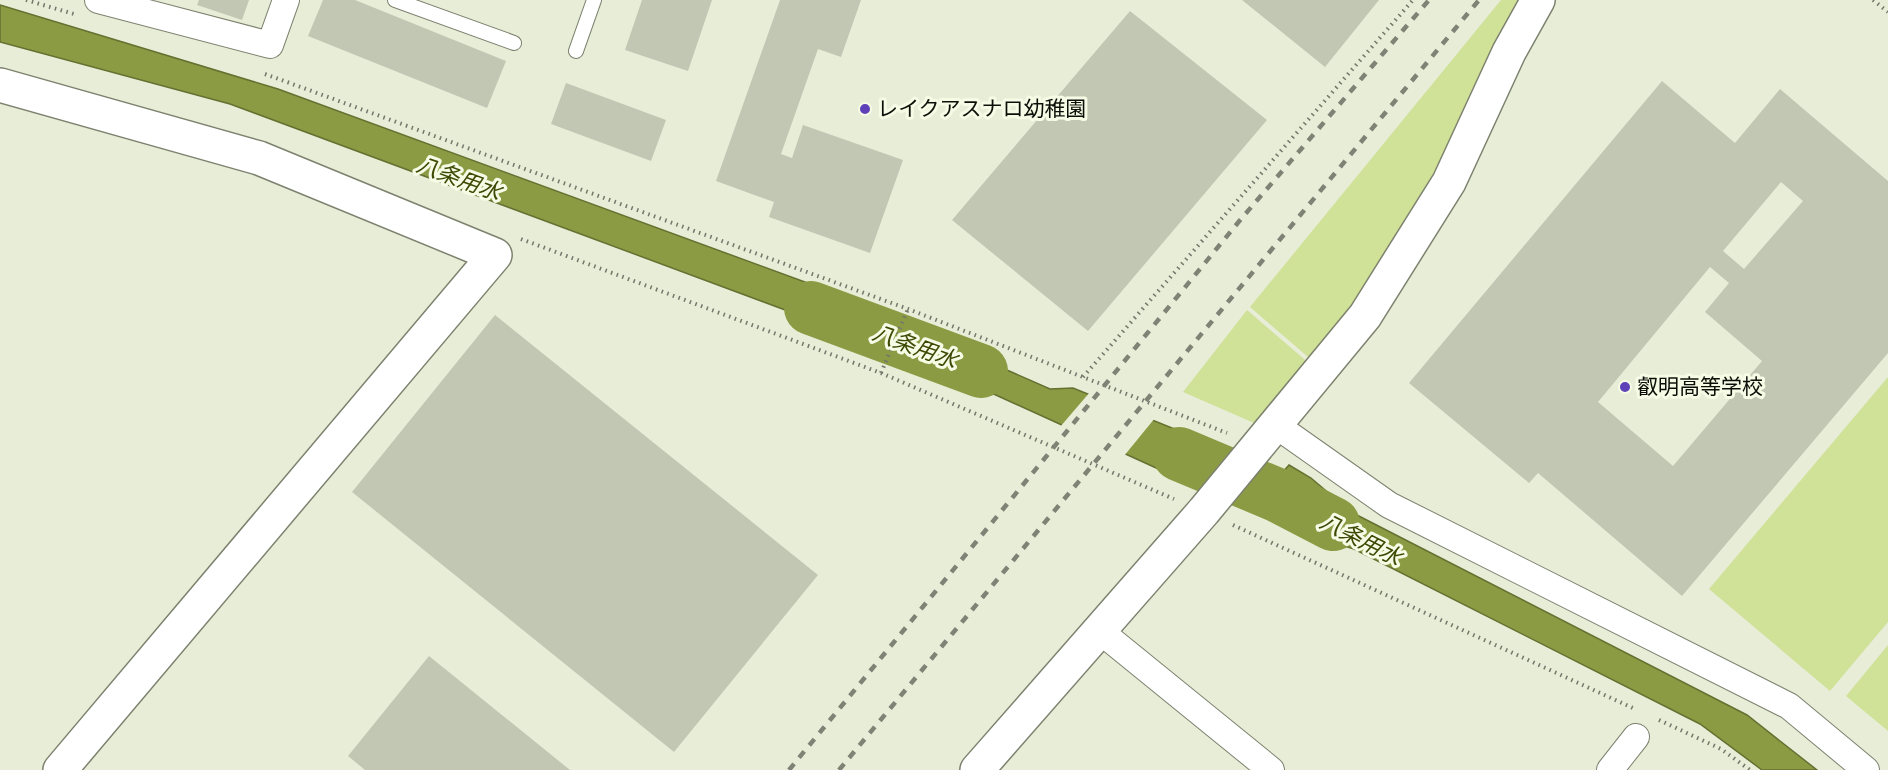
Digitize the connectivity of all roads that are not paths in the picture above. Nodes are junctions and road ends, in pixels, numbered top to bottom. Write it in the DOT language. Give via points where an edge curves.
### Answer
graph roads {
  1 [pos="286,0"];
  2 [pos="395,0"];
  3 [pos="594,0"];
  4 [pos="1538,0"];
  5 [pos="106,6"];
  6 [pos="514,43"];
  7 [pos="576,51"];
  8 [pos="0,85"];
  9 [pos="1264,441"];
  10 [pos="1100,631"];
  11 [pos="1636,737"];
  12 [pos="60,770"];
  13 [pos="978,770"];
  14 [pos="1271,770"];
  15 [pos="1610,770"];
  16 [pos="1866,770"];
  1 -- 5 [label="street" via="270,45"];
  2 -- 6 [label="lane"];
  3 -- 7 [label="lane"];
  4 -- 9 [label="street" via="1509,52 1449,182 1416,238 1365,316"];
  8 -- 12 [label="street" via="260,158 495,255"];
  9 -- 10 [label="street"];
  9 -- 16 [label="street" via="1789,706"];
  10 -- 13 [label="street"];
  10 -- 14 [label="street"];
  11 -- 15 [label="street"];
}
